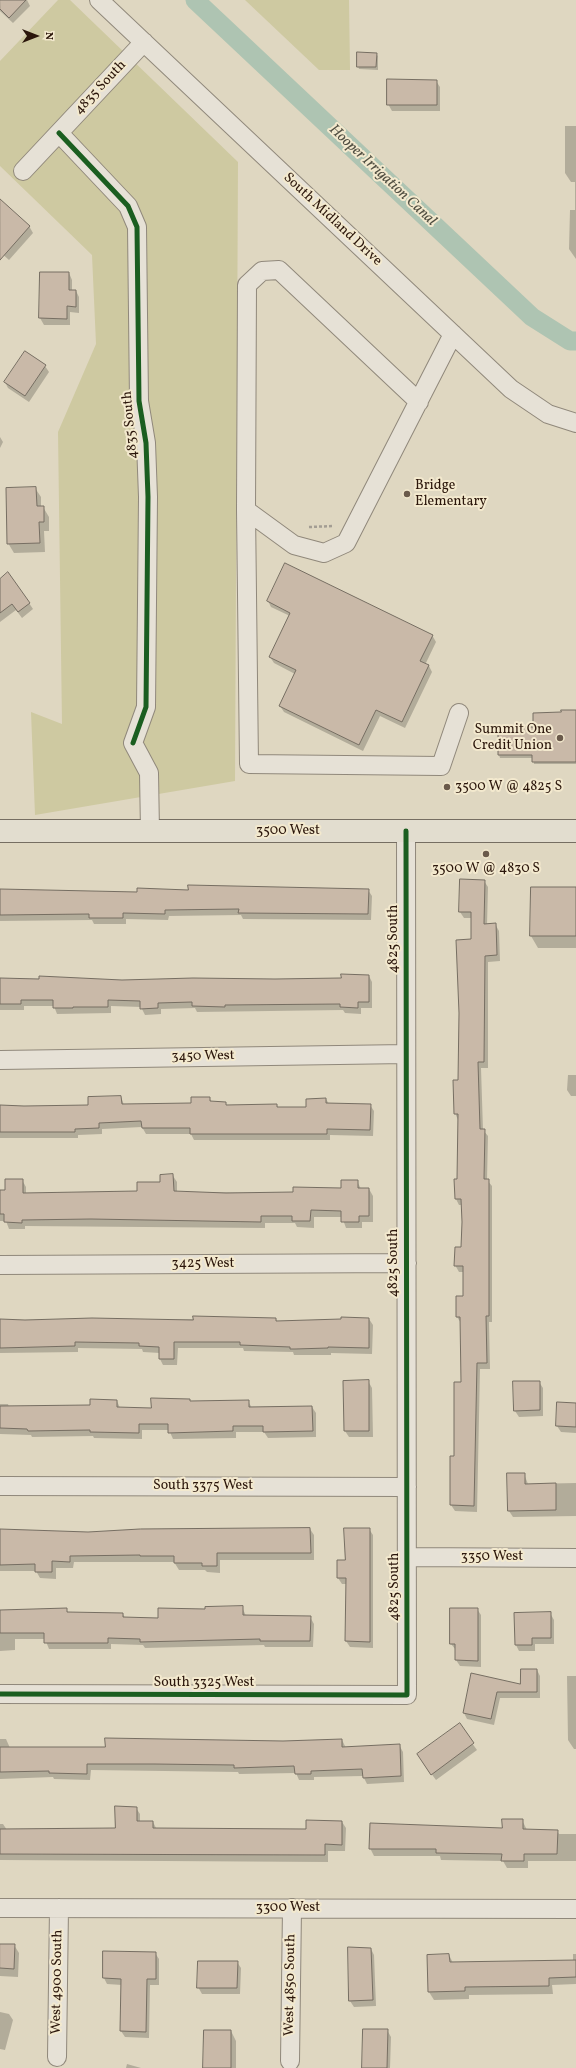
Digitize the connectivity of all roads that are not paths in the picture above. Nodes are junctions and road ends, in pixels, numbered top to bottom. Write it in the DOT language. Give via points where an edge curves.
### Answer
graph roads {
  1 [pos="99,0"];
  2 [pos="144,42"];
  3 [pos="58,133"];
  4 [pos="23,171"];
  5 [pos="453,334"];
  6 [pos="419,402"];
  7 [pos="576,423"];
  8 [pos="246,510"];
  9 [pos="459,713"];
  10 [pos="0,831"];
  11 [pos="150,831"];
  12 [pos="406,831"];
  13 [pos="576,831"];
  14 [pos="406,1054"];
  15 [pos="0,1060"];
  16 [pos="406,1263"];
  17 [pos="0,1265"];
  18 [pos="0,1486"];
  19 [pos="407,1487"];
  20 [pos="407,1557"];
  21 [pos="576,1558"];
  22 [pos="0,1694"];
  23 [pos="407,1695"];
  24 [pos="0,1908"];
  25 [pos="58,1908"];
  26 [pos="292,1908"];
  27 [pos="576,1909"];
  28 [pos="57,2057"];
  29 [pos="290,2061"];
  1 -- 2 [label="street, South Midland Drive"];
  2 -- 3 [label="street, 4835 South"];
  2 -- 5 [label="street, South Midland Drive"];
  3 -- 4 [label="street, 4835 South"];
  3 -- 11 [label="street, 4835 South" via="128,206 137,227 139,402 146,443 148,497 146,707 132,743 149,773"];
  5 -- 6 [label="street"];
  5 -- 7 [label="street, South Midland Drive" via="511,389 548,414"];
  6 -- 8 [label="street" via="346,543 324,554 294,545"];
  6 -- 8 [label="street" via="279,270 262,272 247,285"];
  8 -- 9 [label="street" via="249,764 441,766"];
  10 -- 11 [label="main road, 3500 West"];
  11 -- 12 [label="main road, 3500 West"];
  12 -- 13 [label="main road, 3500 West"];
  12 -- 14 [label="street, 4825 South"];
  14 -- 15 [label="street, 3450 West"];
  14 -- 16 [label="street, 4825 South"];
  16 -- 17 [label="street, 3425 West"];
  16 -- 19 [label="street, 4825 South"];
  18 -- 19 [label="street, South 3375 West"];
  19 -- 20 [label="street, 4825 South"];
  20 -- 21 [label="street, 3350 West"];
  20 -- 23 [label="street, 4825 South"];
  22 -- 23 [label="street, South 3325 West"];
  24 -- 25 [label="street, 3300 West"];
  25 -- 26 [label="street, 3300 West"];
  25 -- 28 [label="street, West 4900 South"];
  26 -- 27 [label="street, 3300 West"];
  26 -- 29 [label="street, West 4850 South"];
}
